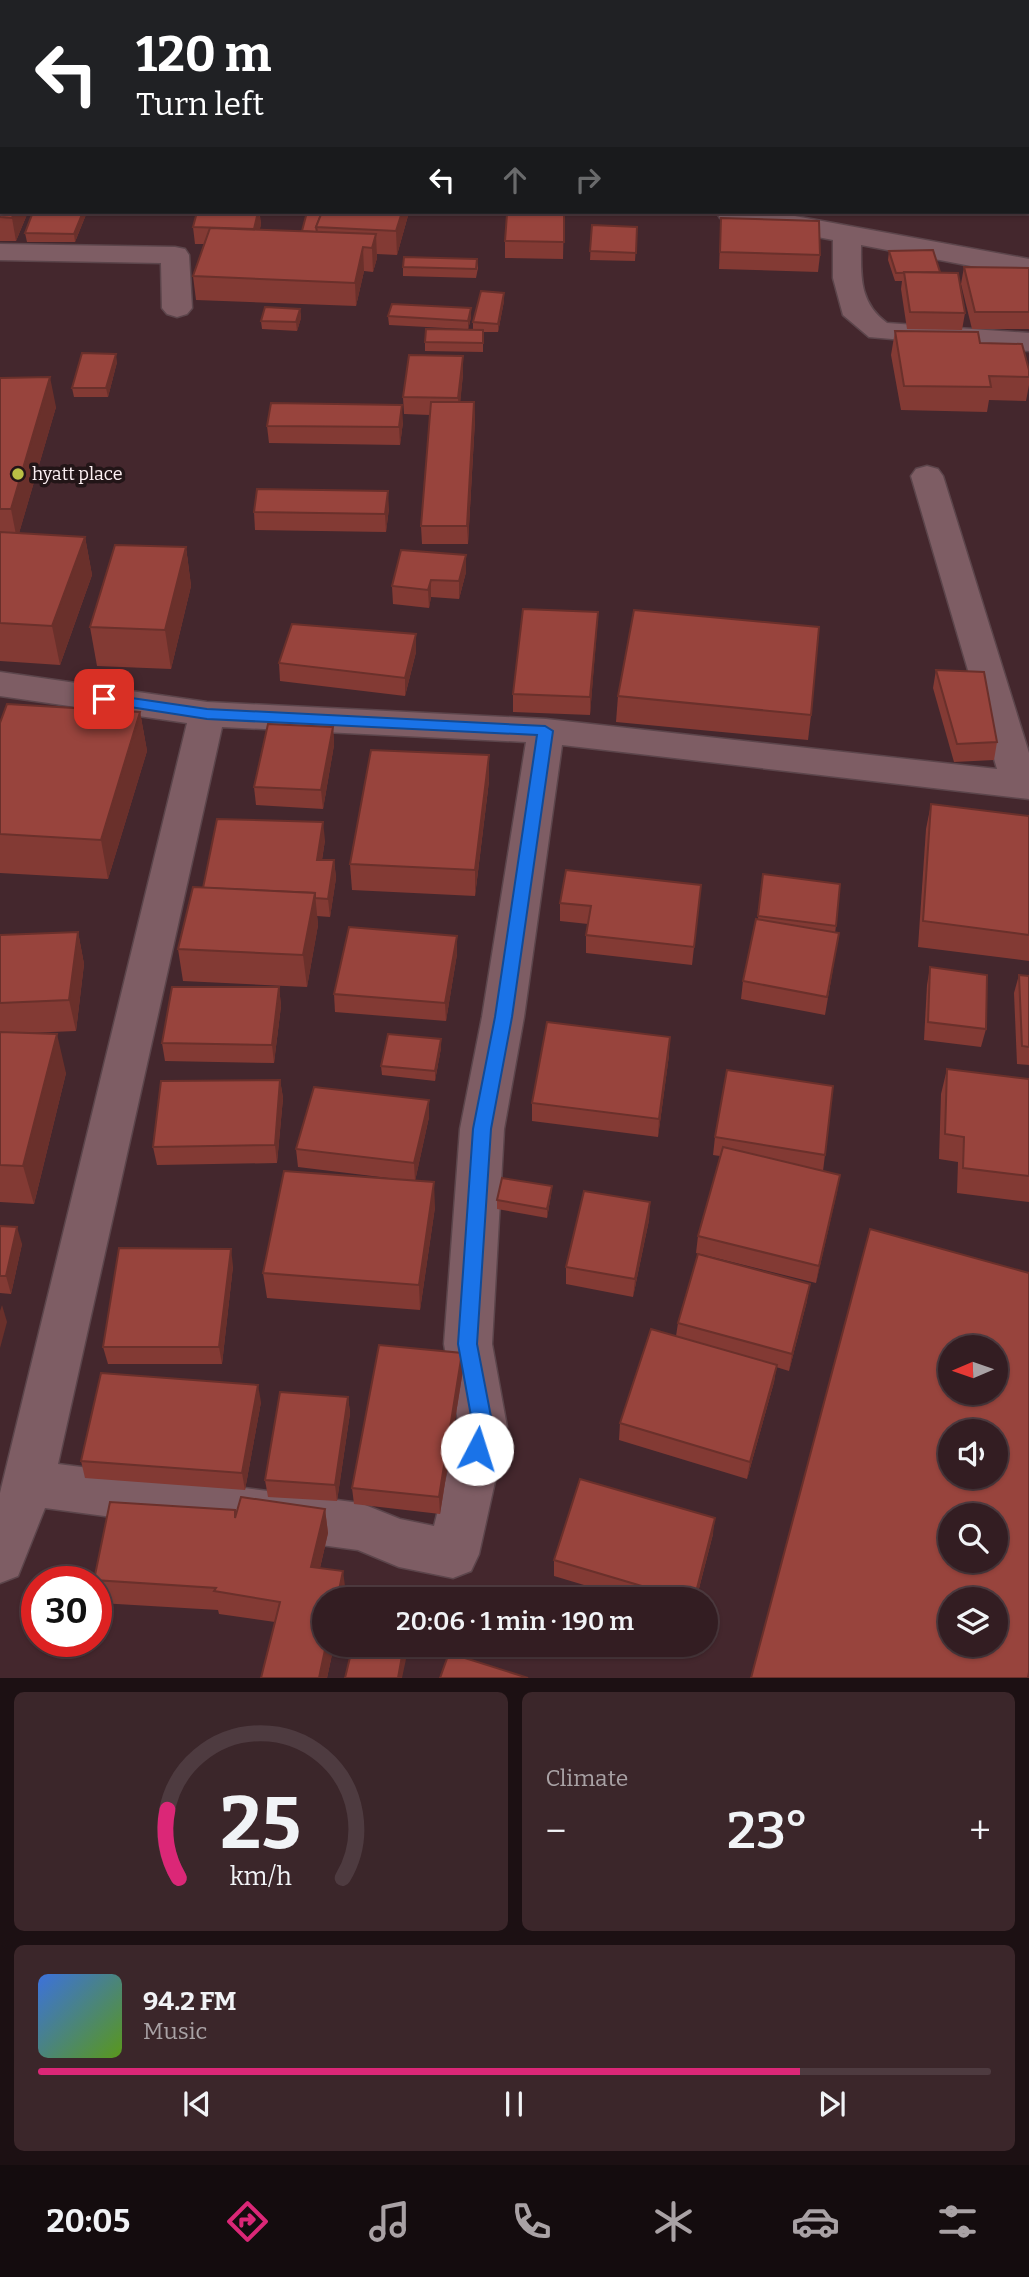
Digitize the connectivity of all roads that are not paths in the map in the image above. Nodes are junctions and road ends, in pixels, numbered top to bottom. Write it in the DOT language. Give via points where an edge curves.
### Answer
graph roads {
  1 [pos="740,214"];
  2 [pos="847,235"];
  3 [pos="0,252"];
  4 [pos="1029,268"];
  5 [pos="177,308"];
  6 [pos="1029,342"];
  7 [pos="927,476"];
  8 [pos="0,684"];
  9 [pos="207,714"];
  10 [pos="545,731"];
  11 [pos="1025,785"];
  12 [pos="29,1483"];
  13 [pos="0,1559"];
  1 -- 2 [label="street"];
  2 -- 4 [label="street"];
  2 -- 6 [label="street" via="847,278 853,300 858,315 878,331"];
  3 -- 5 [label="street" via="174,255"];
  7 -- 11 [label="street"];
  8 -- 9 [label="street"];
  9 -- 10 [label="street"];
  9 -- 12 [label="street"];
  10 -- 11 [label="street"];
  10 -- 12 [label="street" via="482,1129 467,1344 483,1427 453,1555 398,1543 360,1527"];
  12 -- 13 [label="street"];
}
